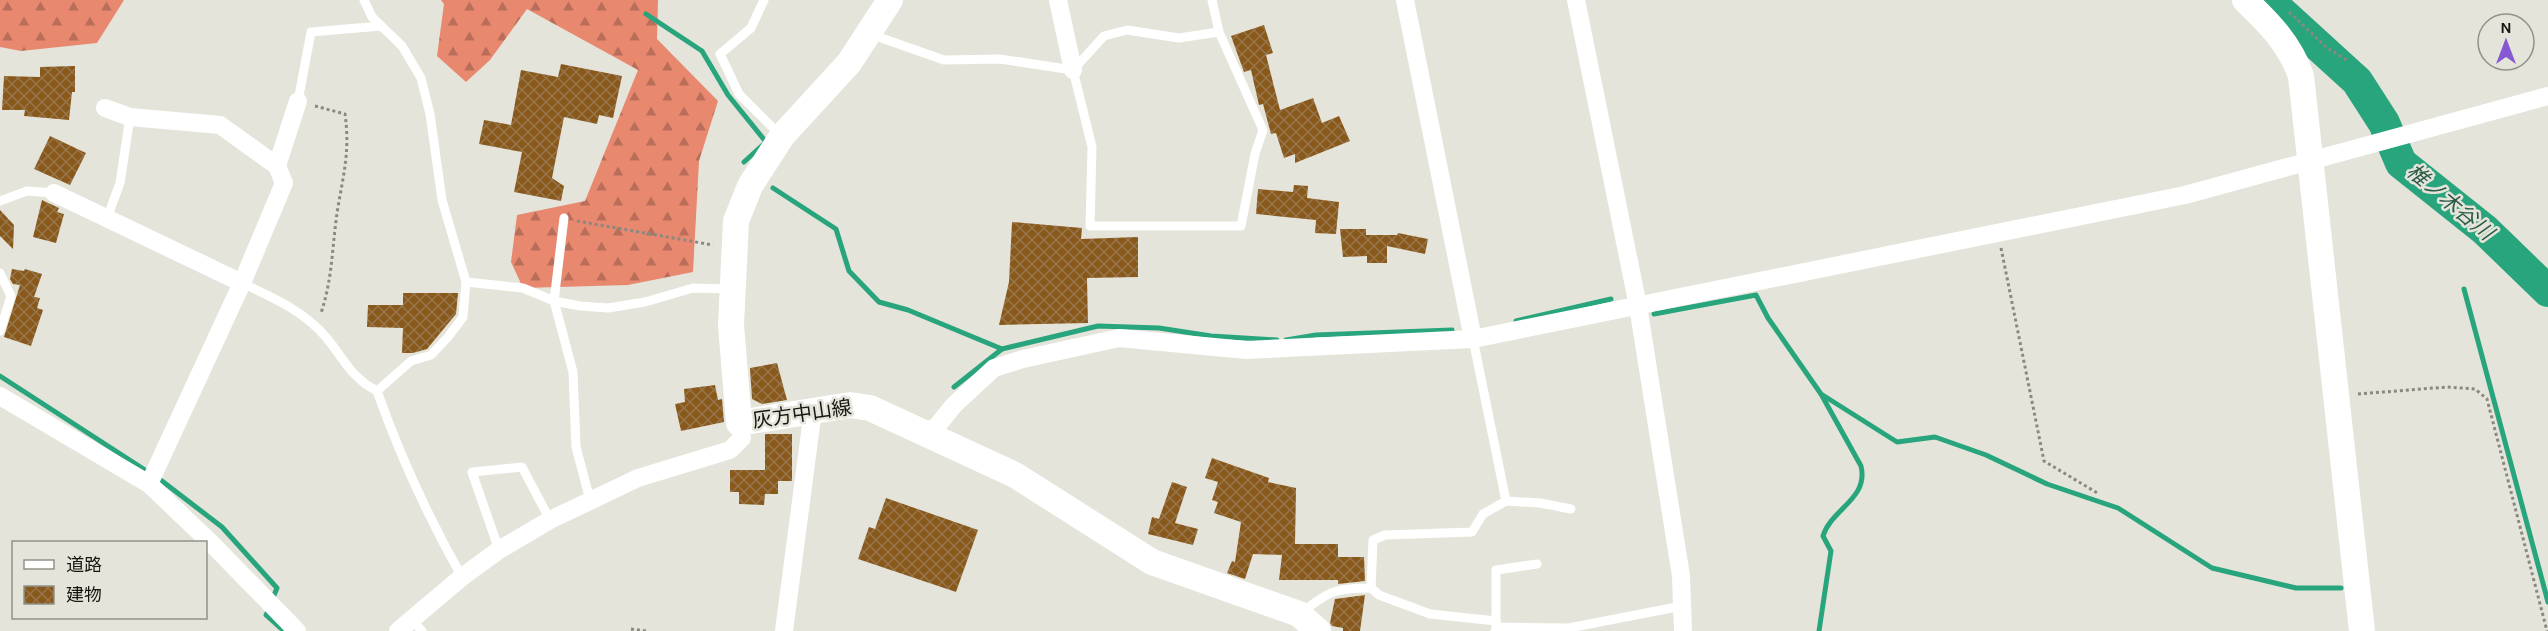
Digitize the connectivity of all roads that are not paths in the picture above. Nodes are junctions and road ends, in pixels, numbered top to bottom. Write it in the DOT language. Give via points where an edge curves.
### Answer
graph roads {
  1 [pos="364,0"];
  2 [pos="764,0"];
  3 [pos="890,0"];
  4 [pos="1058,0"];
  5 [pos="1212,0"];
  6 [pos="1405,0"];
  7 [pos="1576,0"];
  8 [pos="2245,0"];
  9 [pos="381,26"];
  10 [pos="1219,32"];
  11 [pos="870,34"];
  12 [pos="1073,70"];
  13 [pos="2548,96"];
  14 [pos="298,101"];
  15 [pos="105,108"];
  16 [pos="130,117"];
  17 [pos="782,136"];
  18 [pos="2312,159"];
  19 [pos="277,166"];
  20 [pos="54,193"];
  21 [pos="0,201"];
  22 [pos="107,218"];
  23 [pos="564,218"];
  24 [pos="0,273"];
  25 [pos="466,282"];
  26 [pos="242,283"];
  27 [pos="733,289"];
  28 [pos="554,301"];
  29 [pos="1638,306"];
  30 [pos="0,331"];
  31 [pos="1473,339"];
  32 [pos="377,391"];
  33 [pos="0,396"];
  34 [pos="813,410"];
  35 [pos="739,423"];
  36 [pos="925,432"];
  37 [pos="149,484"];
  38 [pos="590,500"];
  39 [pos="1506,501"];
  40 [pos="1571,509"];
  41 [pos="550,520"];
  42 [pos="499,550"];
  43 [pos="1537,564"];
  44 [pos="462,577"];
  45 [pos="1371,588"];
  46 [pos="1682,606"];
  47 [pos="1299,614"];
  48 [pos="411,627"];
  49 [pos="1496,627"];
  50 [pos="297,631"];
  51 [pos="784,631"];
  52 [pos="1318,631"];
  53 [pos="1683,631"];
  54 [pos="2362,631"];
  1 -- 9 [label="lane"];
  2 -- 17 [label="lane" via="751,28 720,54 739,94"];
  3 -- 11 [label="main road, 灰方中山線"];
  4 -- 12 [label="street"];
  5 -- 10 [label="lane"];
  6 -- 31 [label="street"];
  7 -- 29 [label="street"];
  8 -- 18 [label="main road" via="2294,57 2301,76"];
  9 -- 14 [label="lane" via="311,32"];
  9 -- 25 [label="lane" via="402,46 420,78 430,114 442,200"];
  10 -- 12 [label="lane" via="1179,38 1127,30 1104,36"];
  10 -- 12 [label="lane" via="1263,130 1241,226 1090,226 1092,147"];
  11 -- 12 [label="lane" via="944,60 1000,59"];
  11 -- 17 [label="main road, 灰方中山線" via="849,63"];
  13 -- 18 [label="street"];
  14 -- 19 [label="street"];
  15 -- 16 [label="street"];
  16 -- 19 [label="street" via="220,124"];
  16 -- 22 [label="lane" via="120,183"];
  17 -- 27 [label="main road, 灰方中山線" via="750,186 736,220"];
  18 -- 29 [label="street" via="2185,195"];
  18 -- 54 [label="main road"];
  19 -- 26 [label="street" via="284,183"];
  20 -- 21 [label="lane" via="27,191"];
  20 -- 22 [label="street"];
  22 -- 26 [label="street"];
  23 -- 28 [label="lane"];
  24 -- 30 [label="lane" via="11,296"];
  25 -- 28 [label="lane" via="523,288"];
  25 -- 32 [label="lane" via="463,316 448,337 431,355 411,361"];
  26 -- 32 [label="lane" via="291,308 316,326 359,382"];
  26 -- 37 [label="street"];
  27 -- 28 [label="lane" via="693,288 608,308"];
  27 -- 35 [label="main road, 灰方中山線" via="731,325"];
  28 -- 38 [label="lane" via="573,372 576,447"];
  29 -- 31 [label="street"];
  29 -- 46 [label="street" via="1681,576"];
  31 -- 36 [label="street" via="1246,350 1119,339 994,368 937,426"];
  31 -- 39 [label="lane"];
  32 -- 44 [label="lane" via="430,522"];
  33 -- 37 [label="street"];
  34 -- 35 [label="main road, 灰方中山線"];
  34 -- 36 [label="main road, 灰方中山線" via="858,406"];
  34 -- 51 [label="street"];
  35 -- 38 [label="street" via="742,438 730,450 638,478"];
  36 -- 47 [label="main road, 灰方中山線" via="1015,476 1152,562"];
  37 -- 50 [label="street"];
  38 -- 41 [label="street"];
  39 -- 40 [label="lane"];
  39 -- 45 [label="lane" via="1484,514 1473,532 1385,535 1373,540"];
  41 -- 42 [label="street"];
  41 -- 42 [label="lane" via="522,467 472,472"];
  42 -- 44 [label="street"];
  43 -- 49 [label="lane" via="1496,570"];
  44 -- 48 [label="street"];
  45 -- 47 [label="lane" via="1333,591"];
  45 -- 49 [label="lane" via="1378,595 1430,614"];
  46 -- 49 [label="lane" via="1569,628"];
  46 -- 53 [label="street"];
  47 -- 52 [label="main road, 灰方中山線"];
}
